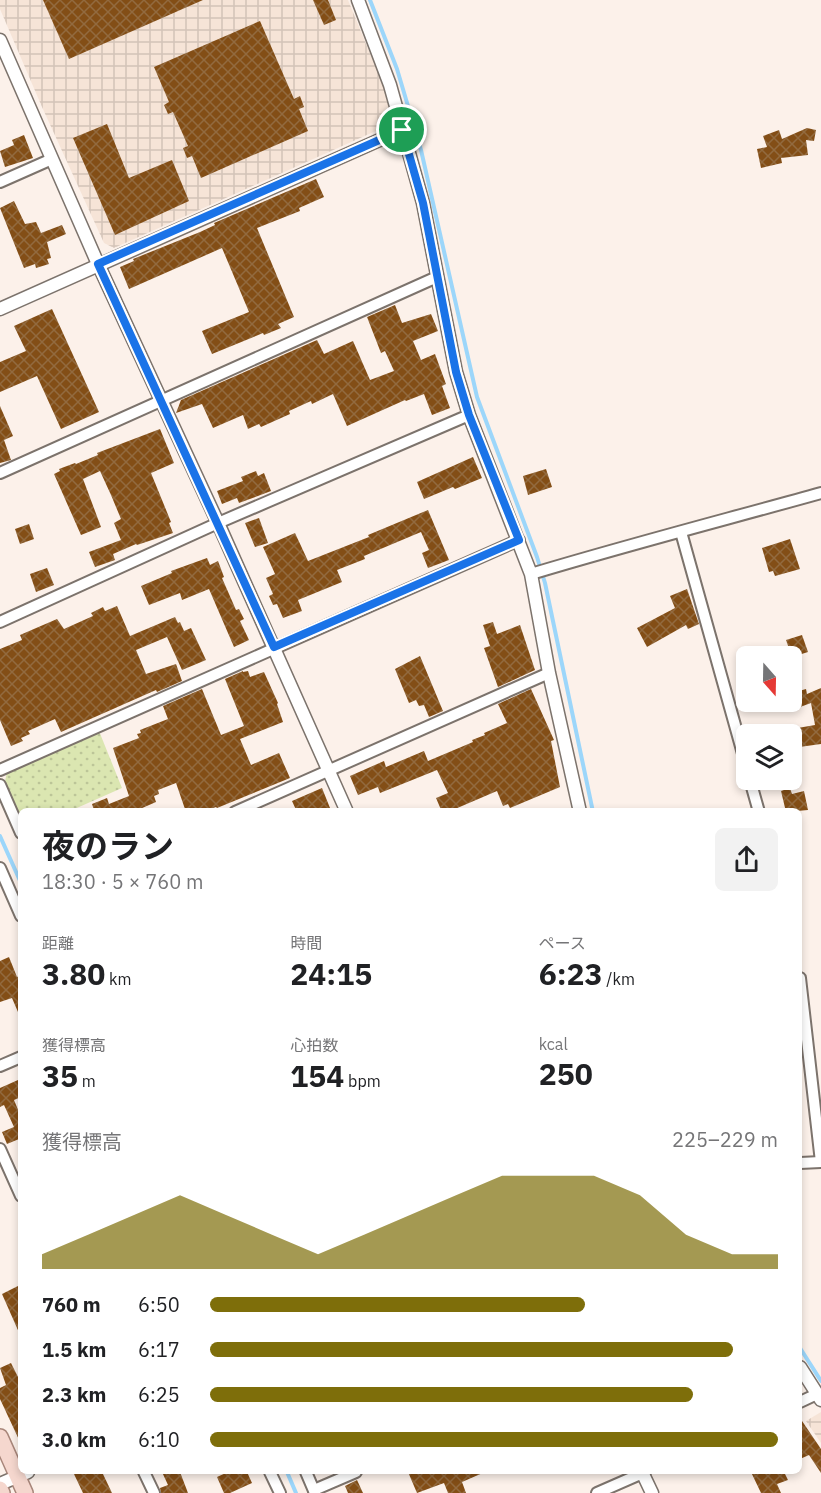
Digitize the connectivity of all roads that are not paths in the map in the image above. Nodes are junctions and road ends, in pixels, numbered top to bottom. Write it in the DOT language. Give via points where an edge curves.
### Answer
graph roads {
  1 [pos="358,0"];
  2 [pos="0,40"];
  3 [pos="402,130"];
  4 [pos="52,159"];
  5 [pos="0,182"];
  6 [pos="98,264"];
  7 [pos="437,277"];
  8 [pos="0,309"];
  9 [pos="162,402"];
  10 [pos="469,415"];
  11 [pos="0,473"];
  12 [pos="821,493"];
  13 [pos="218,523"];
  14 [pos="681,532"];
  15 [pos="519,540"];
  16 [pos="531,574"];
  17 [pos="0,622"];
  18 [pos="274,647"];
  19 [pos="549,673"];
  20 [pos="736,729"];
  21 [pos="0,770"];
  22 [pos="328,770"];
  23 [pos="0,785"];
  24 [pos="753,790"];
  25 [pos="244,808"];
  26 [pos="345,808"];
  27 [pos="576,808"];
  28 [pos="758,808"];
  29 [pos="18,826"];
  30 [pos="0,868"];
  31 [pos="18,909"];
  32 [pos="802,996"];
  33 [pos="18,1058"];
  34 [pos="0,1066"];
  35 [pos="0,1149"];
  36 [pos="821,1162"];
  37 [pos="802,1163"];
  38 [pos="18,1189"];
  39 [pos="802,1370"];
  40 [pos="819,1397"];
  41 [pos="802,1401"];
  42 [pos="0,1437"];
  43 [pos="18,1466"];
  44 [pos="23,1474"];
  45 [pos="145,1474"];
  46 [pos="271,1474"];
  47 [pos="307,1474"];
  48 [pos="352,1474"];
  49 [pos="640,1474"];
  50 [pos="645,1474"];
  51 [pos="0,1484"];
  52 [pos="314,1492"];
  53 [pos="25,1493"];
  54 [pos="154,1493"];
  55 [pos="280,1493"];
  56 [pos="597,1493"];
  57 [pos="652,1493"];
  1 -- 3 [label="street" via="390,85"];
  2 -- 4 [label="street"];
  3 -- 6 [label="street"];
  3 -- 7 [label="street" via="423,203"];
  4 -- 5 [label="street"];
  4 -- 6 [label="street"];
  6 -- 8 [label="street"];
  6 -- 9 [label="street"];
  7 -- 9 [label="street"];
  7 -- 10 [label="street"];
  9 -- 11 [label="street"];
  9 -- 13 [label="street"];
  10 -- 13 [label="street"];
  10 -- 15 [label="street"];
  12 -- 14 [label="street"];
  13 -- 17 [label="street"];
  13 -- 18 [label="street"];
  14 -- 16 [label="street"];
  14 -- 20 [label="street"];
  15 -- 16 [label="street"];
  15 -- 18 [label="street"];
  16 -- 19 [label="street"];
  18 -- 21 [label="street"];
  18 -- 22 [label="street"];
  19 -- 22 [label="street"];
  19 -- 27 [label="street"];
  22 -- 25 [label="street"];
  22 -- 26 [label="street"];
  23 -- 29 [label="street"];
  24 -- 28 [label="street"];
  30 -- 31 [label="street"];
  32 -- 36 [label="street"];
  33 -- 34 [label="street"];
  35 -- 38 [label="street"];
  36 -- 37 [label="street"];
  39 -- 40 [label="street"];
  40 -- 41 [label="street"];
  42 -- 43 [label="main road"];
  44 -- 51 [label="street"];
  44 -- 53 [label="main road"];
  45 -- 54 [label="street"];
  46 -- 55 [label="street"];
  47 -- 52 [label="street"];
  48 -- 52 [label="street"];
  49 -- 56 [label="street"];
  50 -- 57 [label="street"];
}
